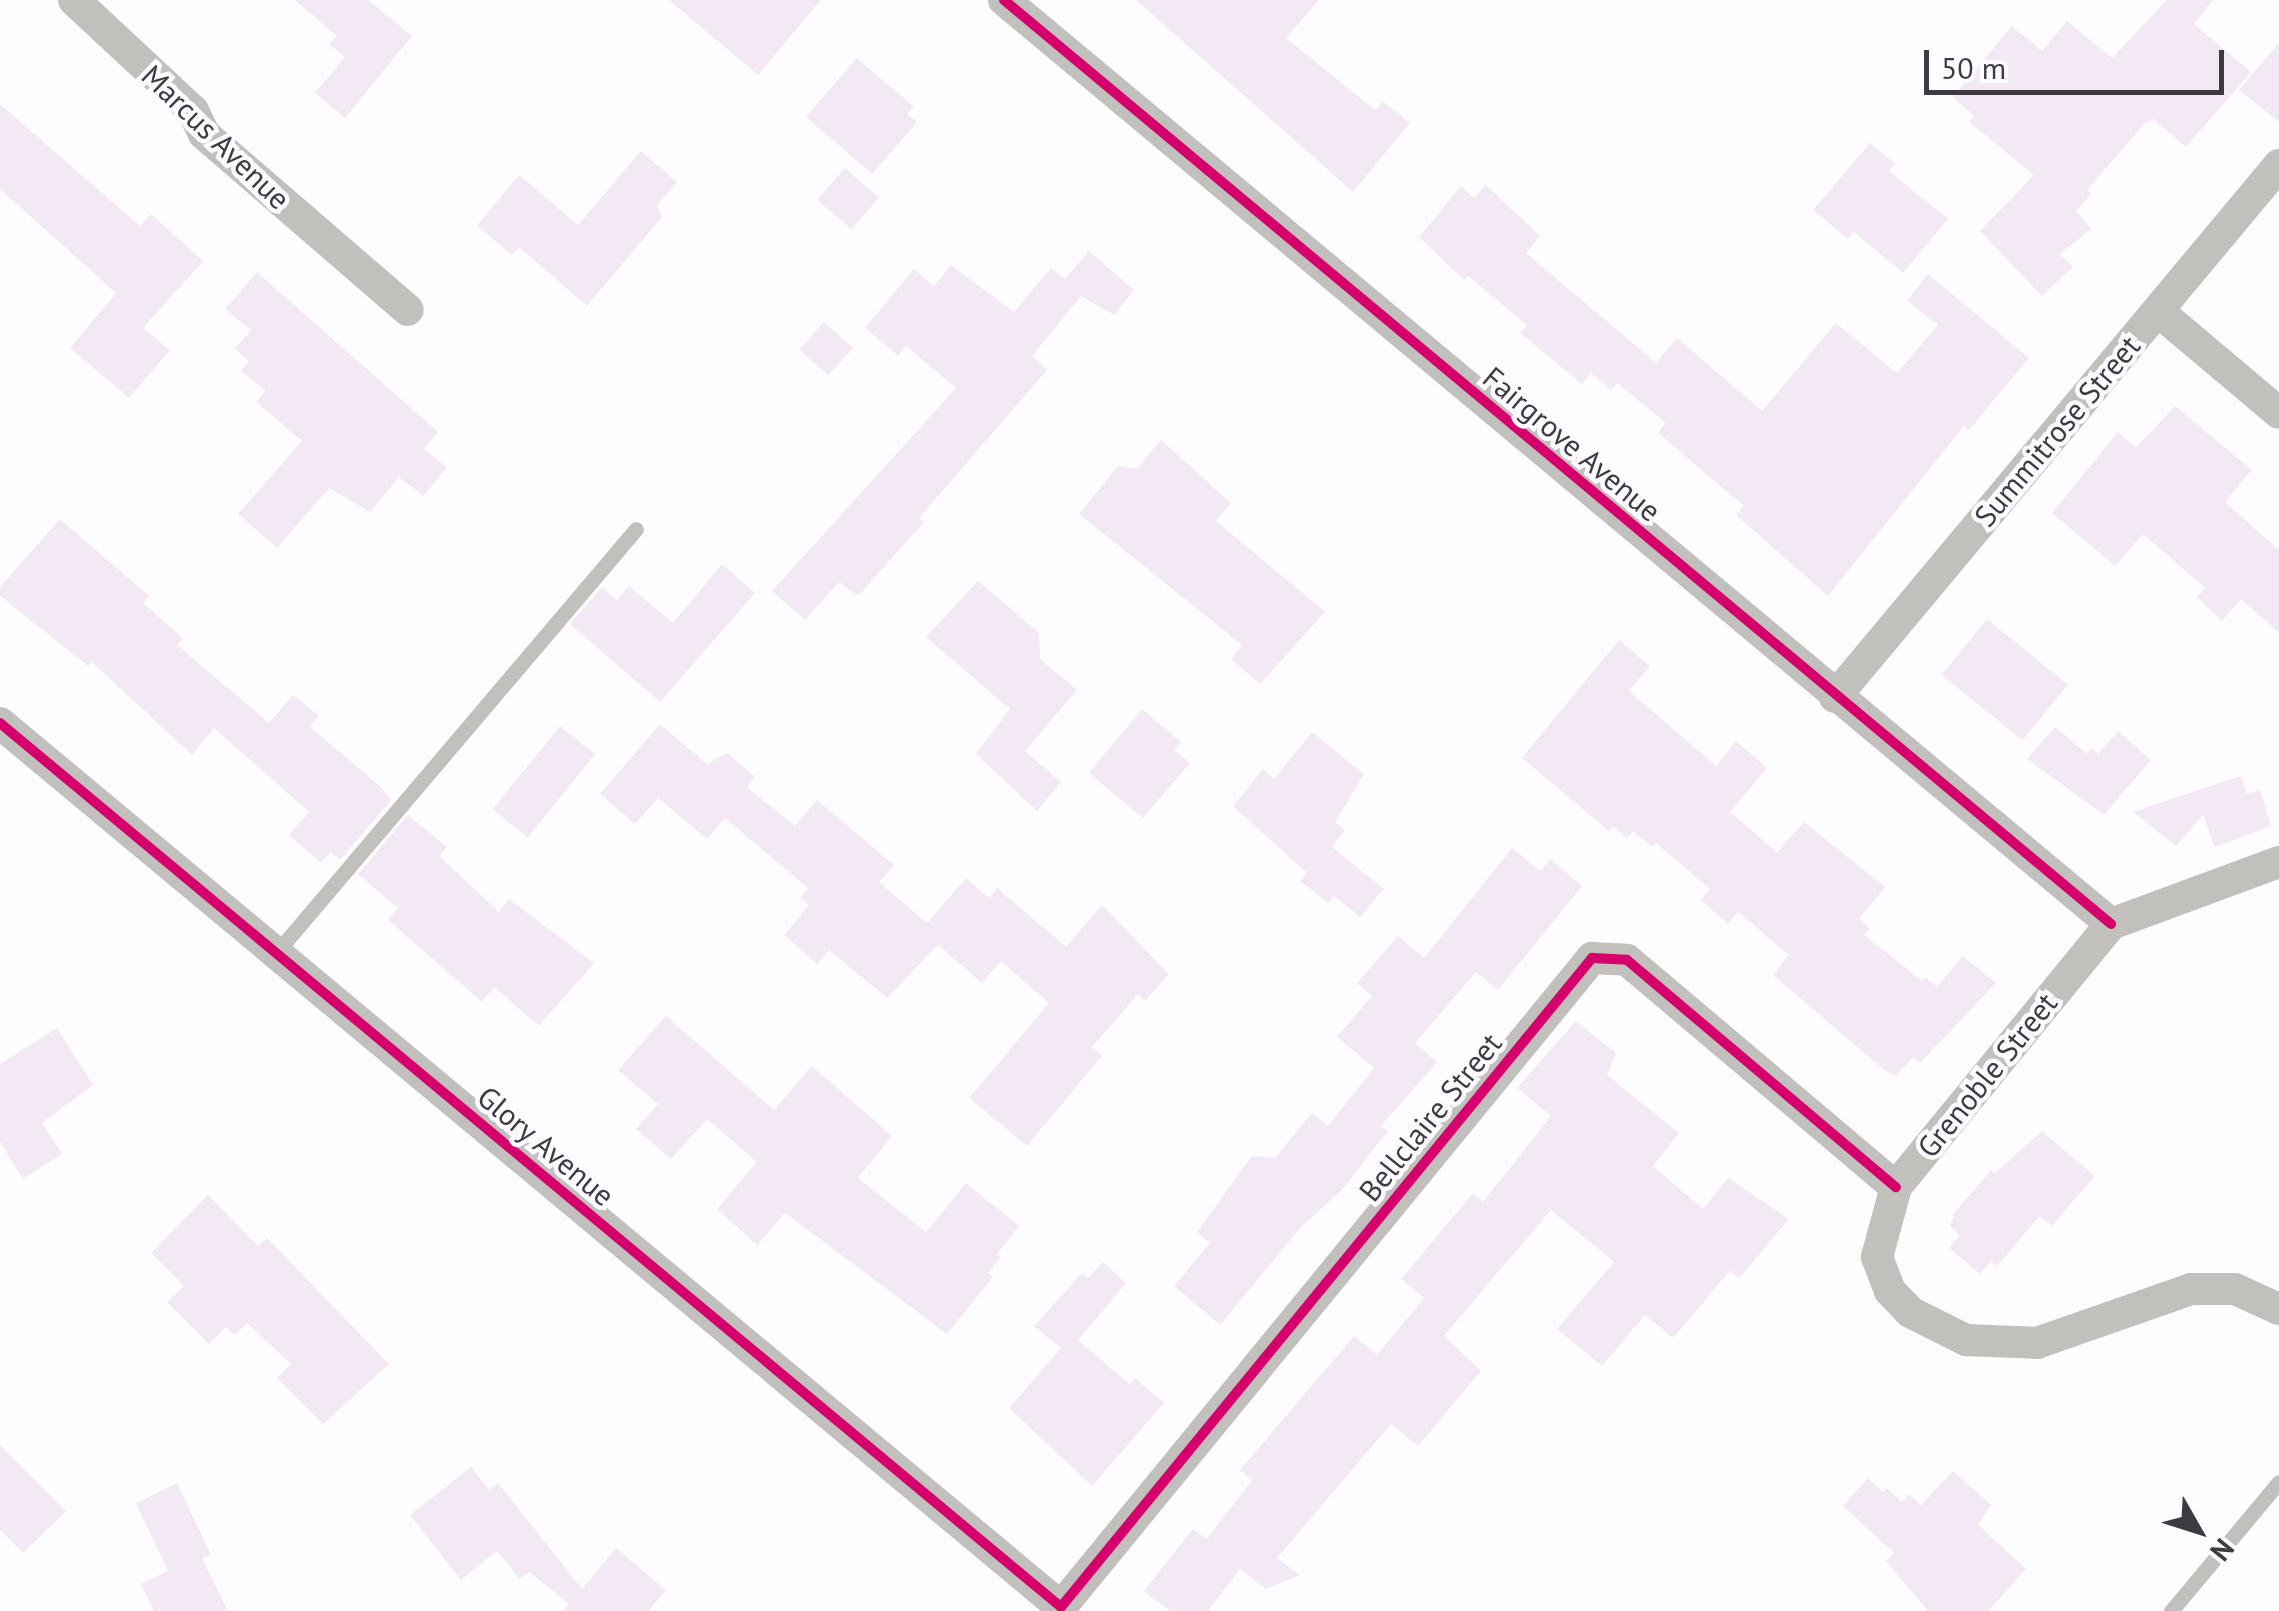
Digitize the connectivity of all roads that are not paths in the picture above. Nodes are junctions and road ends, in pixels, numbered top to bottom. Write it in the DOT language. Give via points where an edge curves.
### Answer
graph roads {
  1 [pos="74,0"];
  2 [pos="1004,0"];
  3 [pos="2279,165"];
  4 [pos="408,310"];
  5 [pos="2158,311"];
  6 [pos="2279,414"];
  7 [pos="636,529"];
  8 [pos="1834,696"];
  9 [pos="0,723"];
  10 [pos="2279,862"];
  11 [pos="2111,924"];
  12 [pos="276,954"];
  13 [pos="1896,1186"];
  14 [pos="2279,1310"];
  15 [pos="2279,1482"];
  16 [pos="1061,1607"];
  17 [pos="2171,1611"];
  1 -- 4 [label="street, Marcus Avenue" via="193,111 204,134"];
  2 -- 8 [label="street, Fairgrove Avenue"];
  3 -- 5 [label="street, Summitrose Street"];
  5 -- 6 [label="street"];
  5 -- 8 [label="street, Summitrose Street"];
  7 -- 12 [label="lane"];
  8 -- 11 [label="street, Fairgrove Avenue"];
  9 -- 12 [label="street, Glory Avenue"];
  10 -- 11 [label="street"];
  11 -- 13 [label="street, Grenoble Street"];
  12 -- 16 [label="street, Glory Avenue"];
  13 -- 14 [label="street, Grenoble Street" via="1879,1232 1880,1272 1910,1312 1966,1340 2037,1343 2191,1289 2235,1290"];
  13 -- 16 [label="street, Bellclaire Street" via="1628,960 1592,958"];
  15 -- 17 [label="lane"];
}
